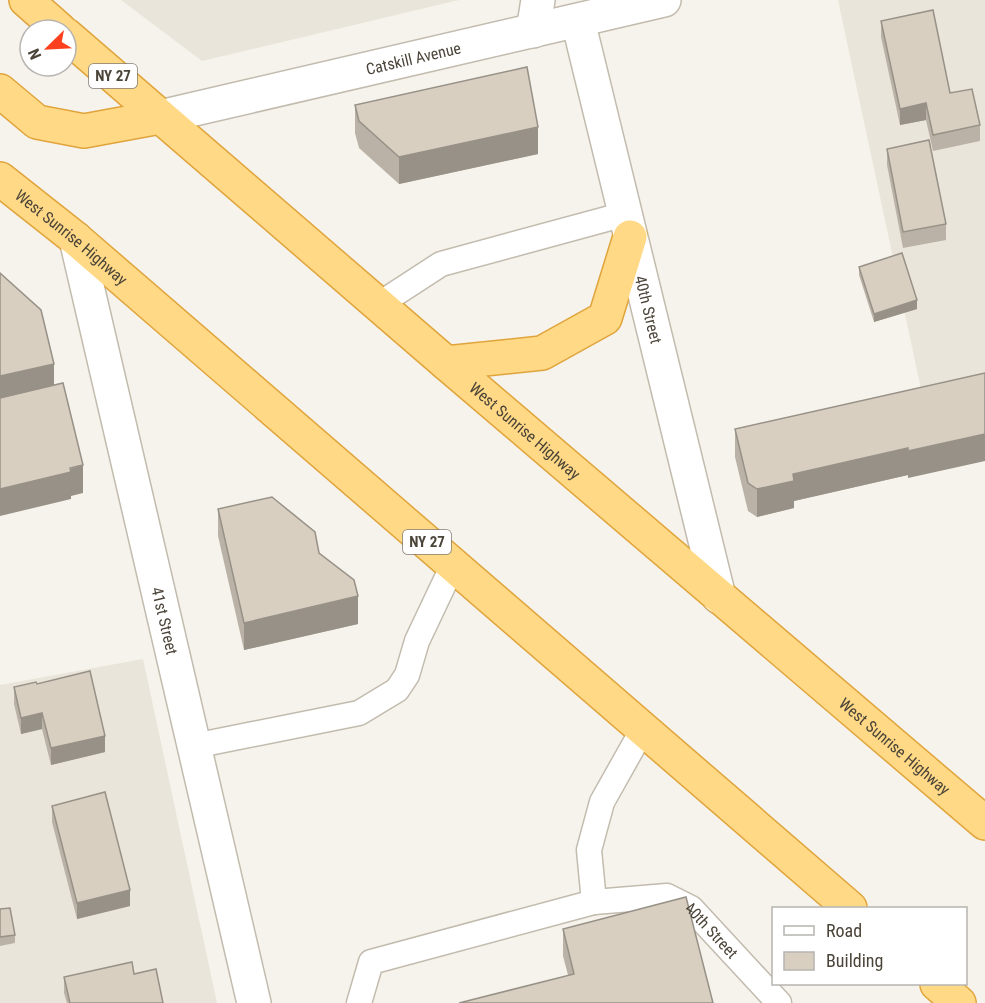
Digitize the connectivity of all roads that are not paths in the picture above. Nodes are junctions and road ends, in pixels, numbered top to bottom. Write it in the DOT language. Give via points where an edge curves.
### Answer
graph roads {
  1 [pos="26,0"];
  2 [pos="664,0"];
  3 [pos="535,15"];
  4 [pos="46,18"];
  5 [pos="578,21"];
  6 [pos="78,45"];
  7 [pos="0,91"];
  8 [pos="160,117"];
  9 [pos="0,179"];
  10 [pos="628,225"];
  11 [pos="76,239"];
  12 [pos="378,305"];
  13 [pos="446,363"];
  14 [pos="453,565"];
  15 [pos="719,597"];
  16 [pos="643,729"];
  17 [pos="194,746"];
  18 [pos="985,823"];
  19 [pos="594,902"];
  20 [pos="848,907"];
  21 [pos="938,985"];
  22 [pos="254,1003"];
  23 [pos="359,1003"];
  24 [pos="779,1003"];
  25 [pos="959,1003"];
  1 -- 4 [label="highway"];
  2 -- 5 [label="street, Catskill Avenue"];
  3 -- 5 [label="street, Catskill Avenue"];
  3 -- 8 [label="street, Catskill Avenue"];
  5 -- 10 [label="street, 40th Street"];
  6 -- 8 [label="highway, West Sunrise Highway / NY 27"];
  7 -- 8 [label="highway" via="37,122 84,131"];
  8 -- 12 [label="highway, West Sunrise Highway / NY 27"];
  9 -- 11 [label="highway, West Sunrise Highway / NY 27"];
  10 -- 12 [label="lane" via="441,264"];
  10 -- 13 [label="highway" via="605,318 542,353"];
  10 -- 15 [label="street, 40th Street"];
  11 -- 14 [label="highway, West Sunrise Highway / NY 27"];
  11 -- 17 [label="street, 41st Street"];
  12 -- 13 [label="highway, West Sunrise Highway / NY 27"];
  13 -- 15 [label="highway, West Sunrise Highway / NY 27"];
  14 -- 16 [label="highway, West Sunrise Highway / NY 27"];
  14 -- 17 [label="lane" via="397,690 359,713"];
  15 -- 18 [label="highway, West Sunrise Highway / NY 27"];
  16 -- 19 [label="lane" via="602,802 589,850"];
  16 -- 20 [label="highway, West Sunrise Highway / NY 27"];
  17 -- 22 [label="street, 41st Street"];
  19 -- 23 [label="lane, 40th Street" via="371,962"];
  19 -- 24 [label="lane, 40th Street" via="667,896 691,908"];
  21 -- 25 [label="highway"];
}
